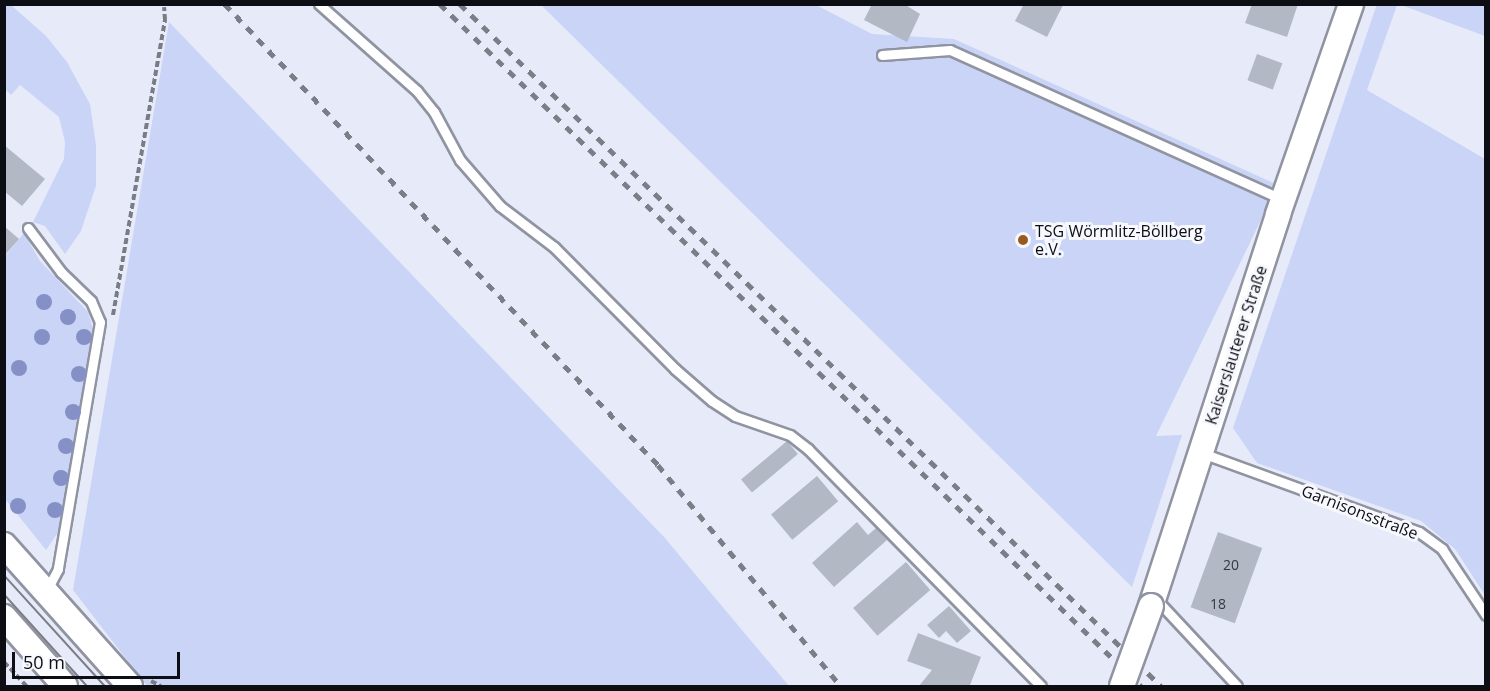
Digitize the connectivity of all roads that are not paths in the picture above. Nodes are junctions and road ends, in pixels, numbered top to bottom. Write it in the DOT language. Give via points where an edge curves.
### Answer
graph roads {
  1 [pos="319,4"];
  2 [pos="1351,4"];
  3 [pos="882,55"];
  4 [pos="1283,200"];
  5 [pos="28,228"];
  6 [pos="1202,453"];
  7 [pos="4,545"];
  8 [pos="46,592"];
  9 [pos="1152,602"];
  10 [pos="1485,615"];
  11 [pos="4,617"];
  12 [pos="65,687"];
  13 [pos="130,687"];
  14 [pos="1041,687"];
  15 [pos="1122,687"];
  16 [pos="1237,687"];
  1 -- 14 [label="lane" via="417,91 434,112 460,160 500,206 554,247 712,401 735,416 790,435 808,449"];
  2 -- 4 [label="street, Kaiserslauterer Straße"];
  3 -- 4 [label="lane" via="950,50"];
  4 -- 6 [label="street, Kaiserslauterer Straße"];
  5 -- 8 [label="lane" via="61,272 91,301 100,322 58,569"];
  6 -- 9 [label="street, Kaiserslauterer Straße"];
  6 -- 10 [label="lane, Garnisonsstraße" via="1419,532 1442,549"];
  7 -- 8 [label="street"];
  8 -- 13 [label="street"];
  9 -- 15 [label="street, Kaiserslauterer Straße, bridge"];
  9 -- 16 [label="lane"];
  11 -- 12 [label="street"];
}
